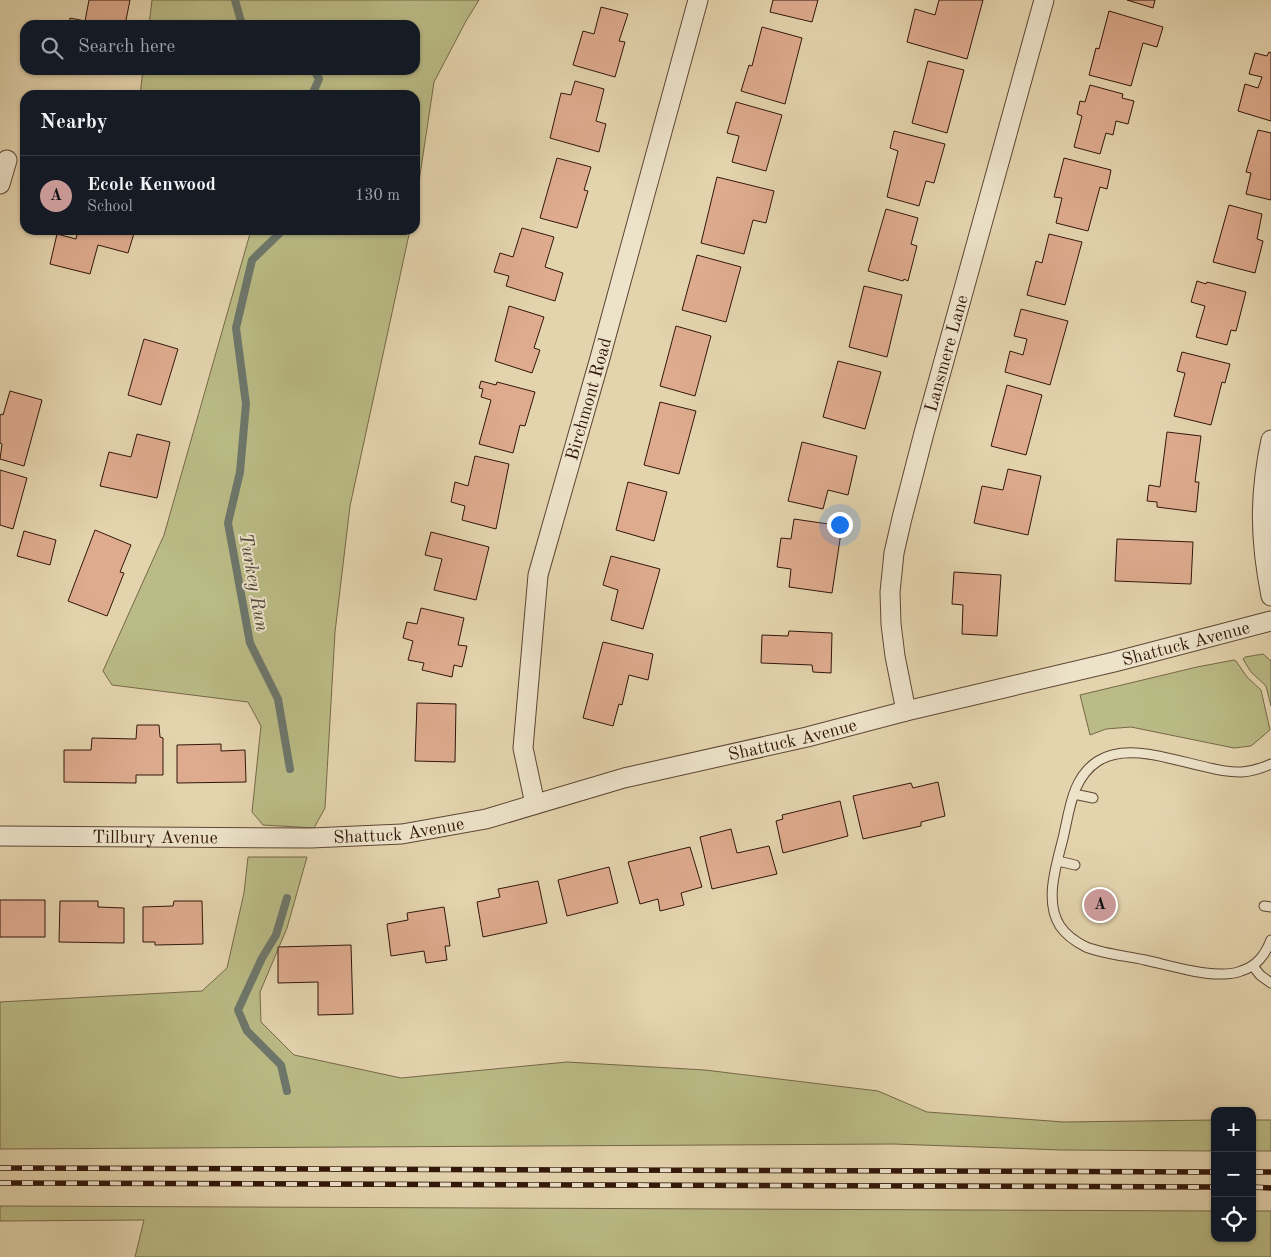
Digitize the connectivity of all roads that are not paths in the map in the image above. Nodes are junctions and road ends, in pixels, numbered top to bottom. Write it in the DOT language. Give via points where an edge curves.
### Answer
graph roads {
  1 [pos="698,0"];
  2 [pos="1044,0"];
  3 [pos="7,160"];
  4 [pos="0,184"];
  5 [pos="1271,440"];
  6 [pos="1271,596"];
  7 [pos="1271,621"];
  8 [pos="906,711"];
  9 [pos="1271,764"];
  10 [pos="1074,794"];
  11 [pos="1093,798"];
  12 [pos="535,804"];
  13 [pos="0,836"];
  14 [pos="310,838"];
  15 [pos="1058,861"];
  16 [pos="1075,865"];
  17 [pos="1271,940"];
  18 [pos="1253,966"];
  19 [pos="1271,983"];
  1 -- 12 [label="street, Birchmont Road" via="538,575 523,748"];
  2 -- 8 [label="street, Lansmere Lane" via="894,553 890,592 892,624"];
  3 -- 4 [label="street"];
  5 -- 6 [label="street" via="1262,492 1262,519"];
  7 -- 8 [label="street, Shattuck Avenue"];
  8 -- 12 [label="street, Shattuck Avenue" via="624,778"];
  9 -- 10 [label="lane" via="1251,771 1229,771 1139,753 1119,753 1108,756 1087,770"];
  10 -- 11 [label="lane"];
  10 -- 15 [label="lane"];
  12 -- 14 [label="street, Shattuck Avenue" via="486,819 402,834"];
  13 -- 14 [label="street, Tillbury Avenue"];
  15 -- 16 [label="lane"];
  15 -- 18 [label="lane" via="1053,890 1054,912 1067,935 1078,942 1097,950 1211,973 1233,973"];
  17 -- 18 [label="lane" via="1262,959"];
  18 -- 19 [label="lane"];
}
